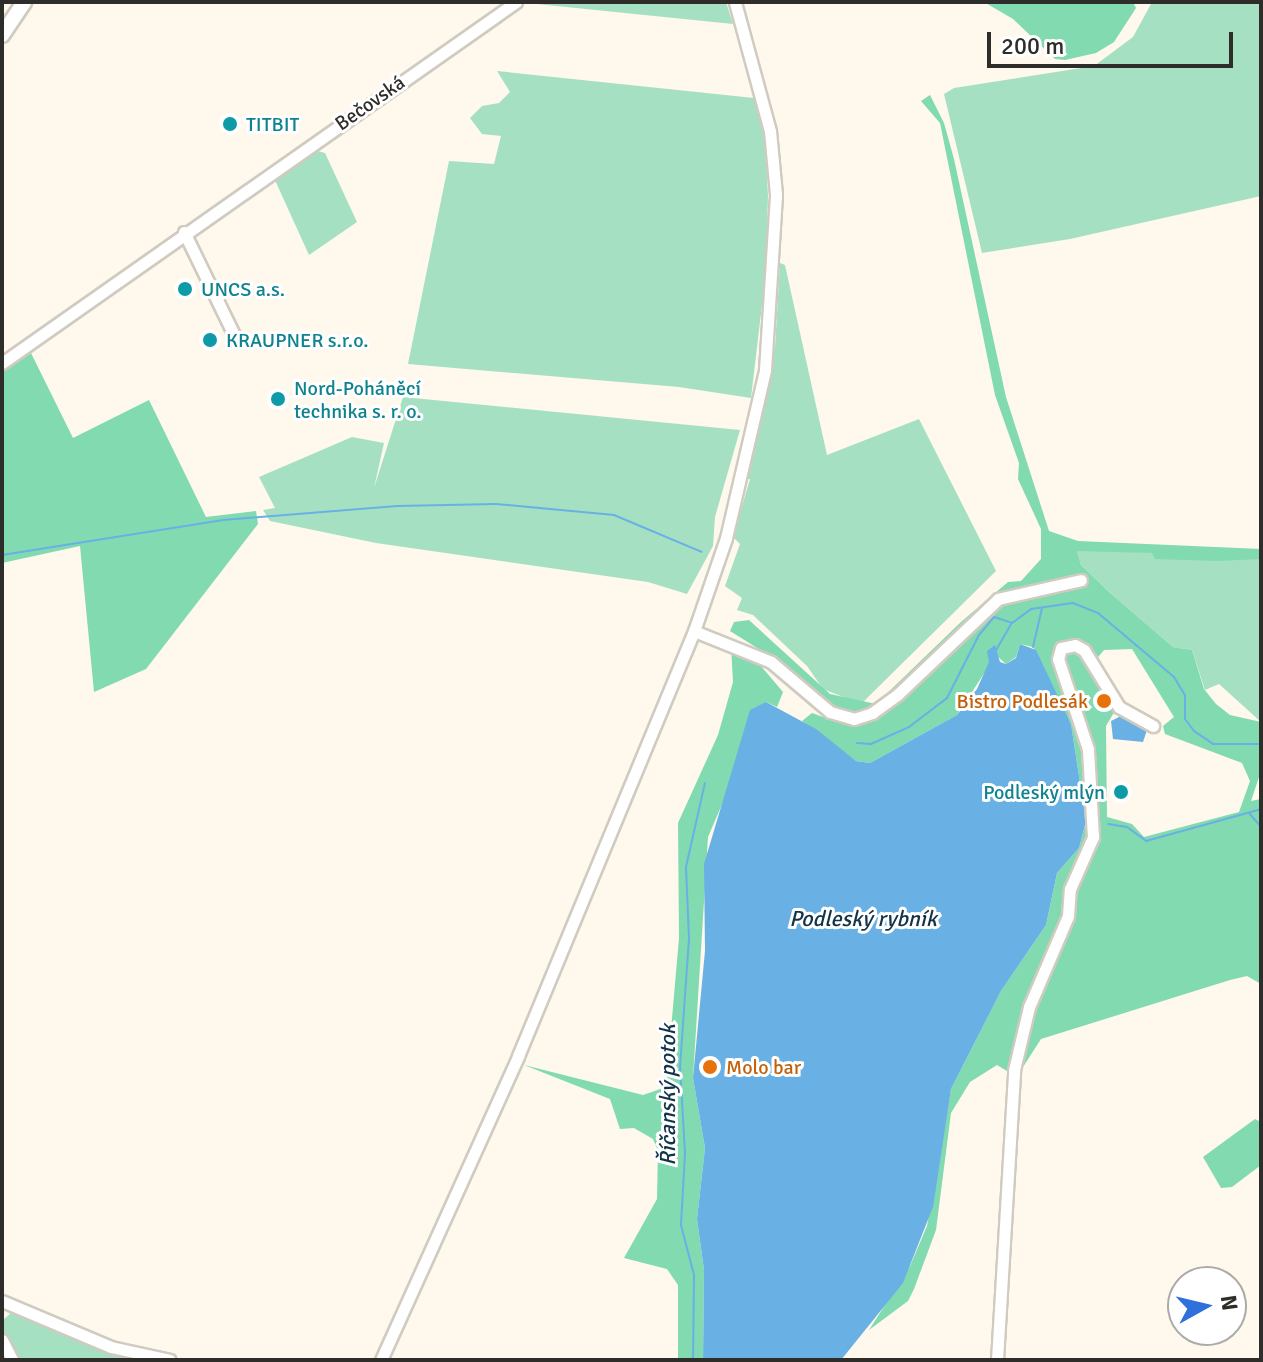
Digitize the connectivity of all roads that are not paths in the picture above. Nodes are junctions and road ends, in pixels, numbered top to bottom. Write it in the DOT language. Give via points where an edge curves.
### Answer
graph roads {
  1 [pos="24,2"];
  2 [pos="516,2"];
  3 [pos="735,2"];
  4 [pos="2,35"];
  5 [pos="184,232"];
  6 [pos="235,337"];
  7 [pos="2,363"];
  8 [pos="1081,580"];
  9 [pos="694,631"];
  10 [pos="1153,726"];
  11 [pos="8,1304"];
  12 [pos="2,1312"];
  13 [pos="2,1340"];
  14 [pos="12,1360"];
  15 [pos="170,1360"];
  16 [pos="381,1360"];
  17 [pos="997,1360"];
  1 -- 4 [label="main road"];
  2 -- 5 [label="street, Bečovská"];
  3 -- 9 [label="street" via="770,131 776,194 773,301 765,370 726,538"];
  5 -- 6 [label="street"];
  5 -- 7 [label="street, Bečovská"];
  8 -- 9 [label="street" via="998,599 898,694 854,719 830,712 771,662"];
  9 -- 16 [label="street" via="518,1056"];
  10 -- 17 [label="street" via="1119,707 1084,650 1070,644 1057,655 1088,749 1093,837 1070,889 1068,916 1033,996 1014,1070"];
  11 -- 12 [label="street"];
  11 -- 15 [label="street" via="111,1347"];
  13 -- 14 [label="street"];
}
